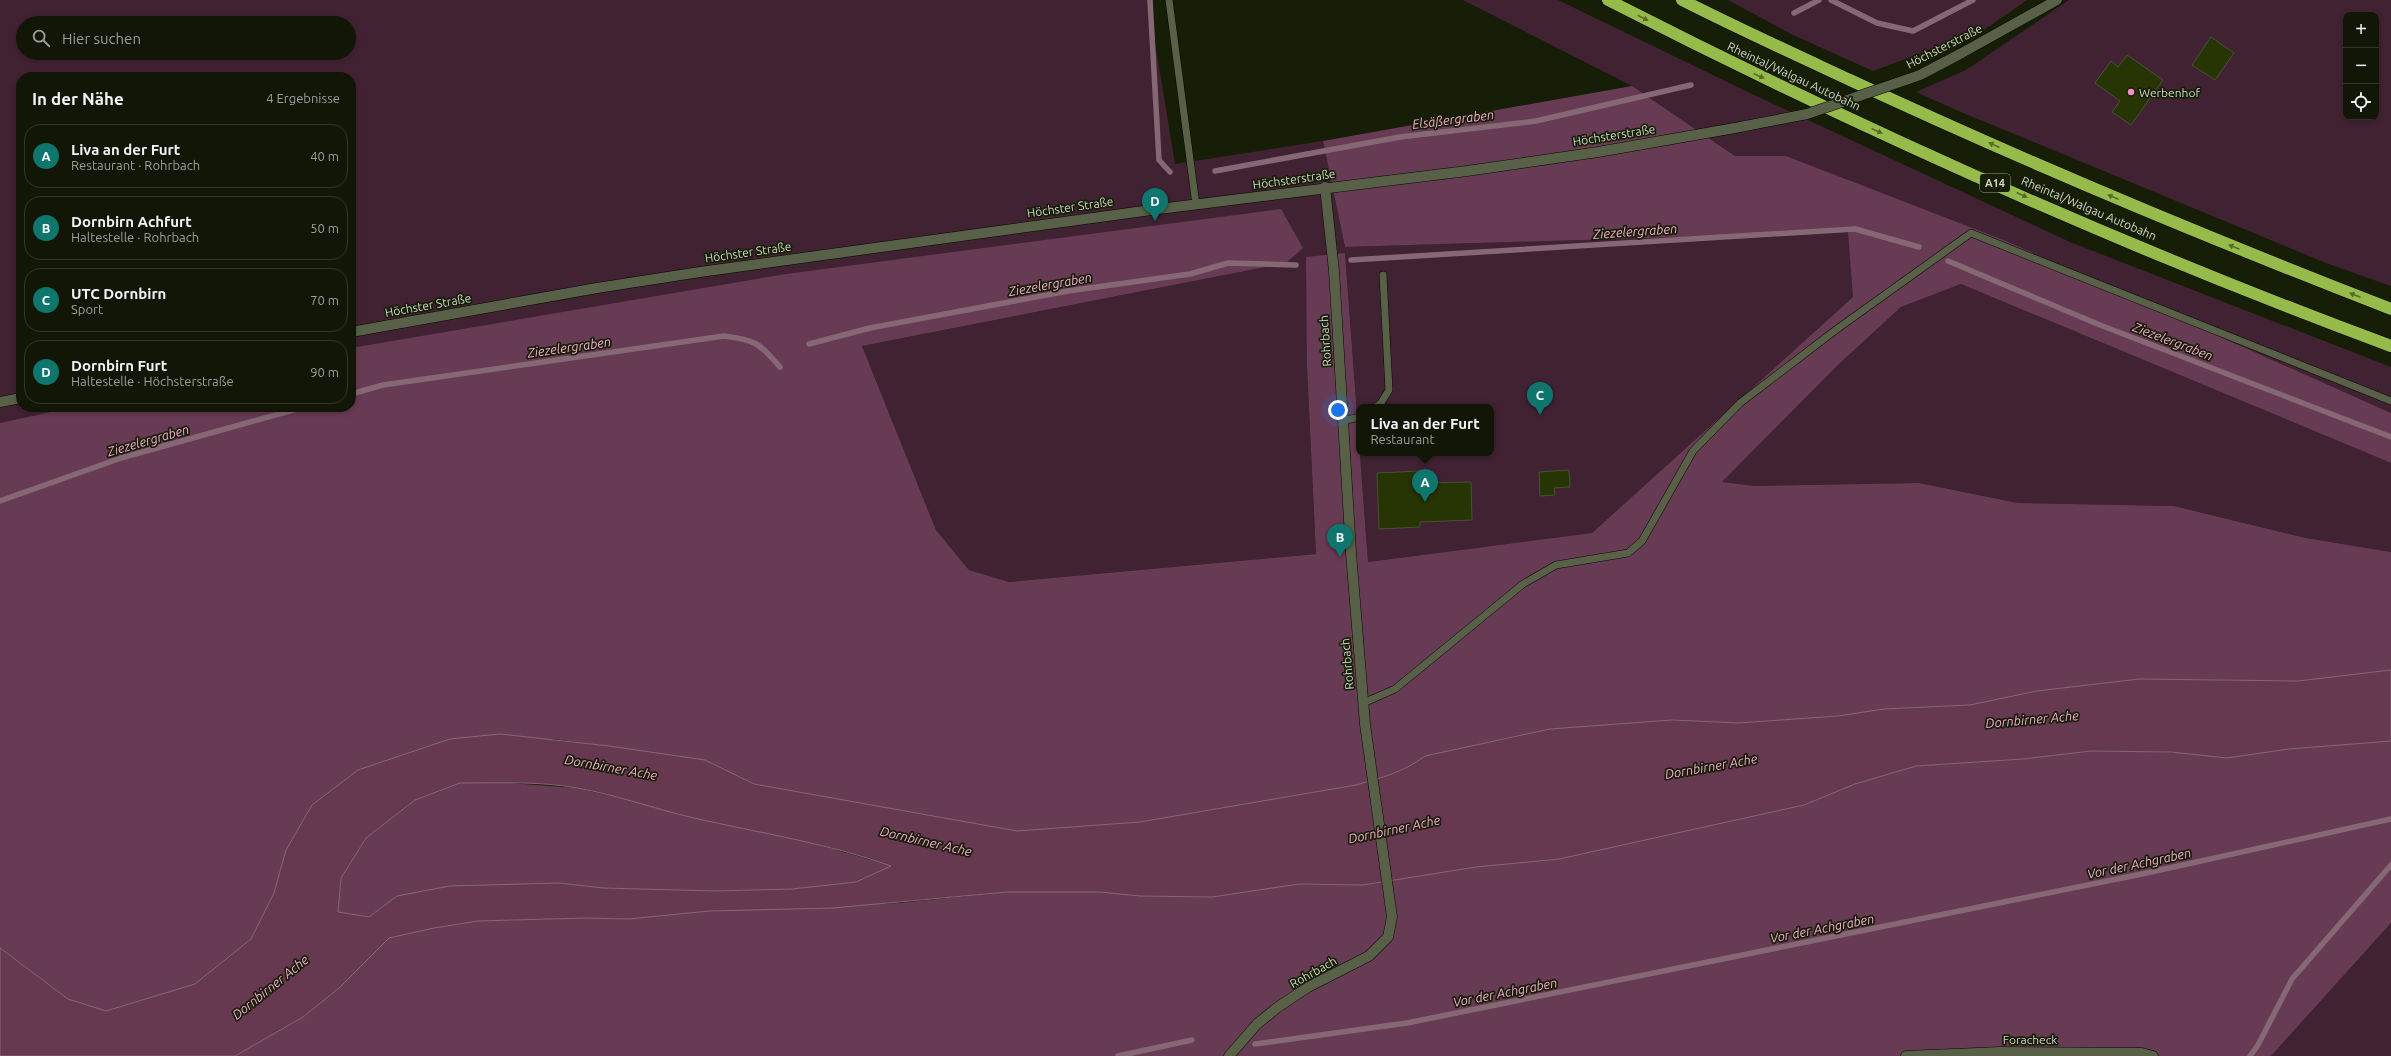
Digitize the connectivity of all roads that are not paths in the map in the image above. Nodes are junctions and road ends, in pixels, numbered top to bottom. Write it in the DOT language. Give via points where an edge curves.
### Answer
graph roads {
  1 [pos="1169,0"];
  2 [pos="1608,0"];
  3 [pos="1682,0"];
  4 [pos="2057,0"];
  5 [pos="1325,187"];
  6 [pos="1196,205"];
  7 [pos="1151,210"];
  8 [pos="1383,275"];
  9 [pos="2391,309"];
  10 [pos="356,331"];
  11 [pos="2391,346"];
  12 [pos="16,399"];
  13 [pos="2391,401"];
  14 [pos="0,402"];
  15 [pos="1380,404"];
  16 [pos="1356,418"];
  17 [pos="1343,420"];
  18 [pos="1364,703"];
  19 [pos="2000,1054"];
  20 [pos="1229,1056"];
  21 [pos="1906,1056"];
  22 [pos="2153,1056"];
  1 -- 6 [label="lane"];
  2 -- 11 [label="highway, Rheintal/Walgau Autobahn / A14, one-way" via="1755,74 2052,208 2238,287"];
  9 -- 3 [label="highway, Rheintal/Walgau Autobahn, one-way" via="2088,187 1922,114"];
  4 -- 5 [label="main road, Höchsterstraße, bridge" via="1920,75 1807,114 1514,164"];
  5 -- 6 [label="main road, Höchsterstraße"];
  5 -- 17 [label="main road, Rohrbach" via="1334,271"];
  6 -- 7 [label="main road, Höchsterstraße"];
  7 -- 10 [label="main road, Höchster Straße" via="597,288"];
  8 -- 15 [label="lane" via="1389,390"];
  12 -- 14 [label="main road"];
  13 -- 18 [label="lane" via="1971,233 1837,329 1740,403 1693,451 1642,541 1628,553 1556,565 1523,584 1396,689"];
  16 -- 17 [label="lane"];
  17 -- 18 [label="main road, Rohrbach"];
  18 -- 20 [label="main road, Rohrbach" via="1370,766 1392,917 1388,937 1369,956 1308,987 1278,1007 1257,1024"];
  19 -- 21 [label="main road, Foracheck"];
  19 -- 22 [label="main road, Foracheck" via="2142,1053"];
}
